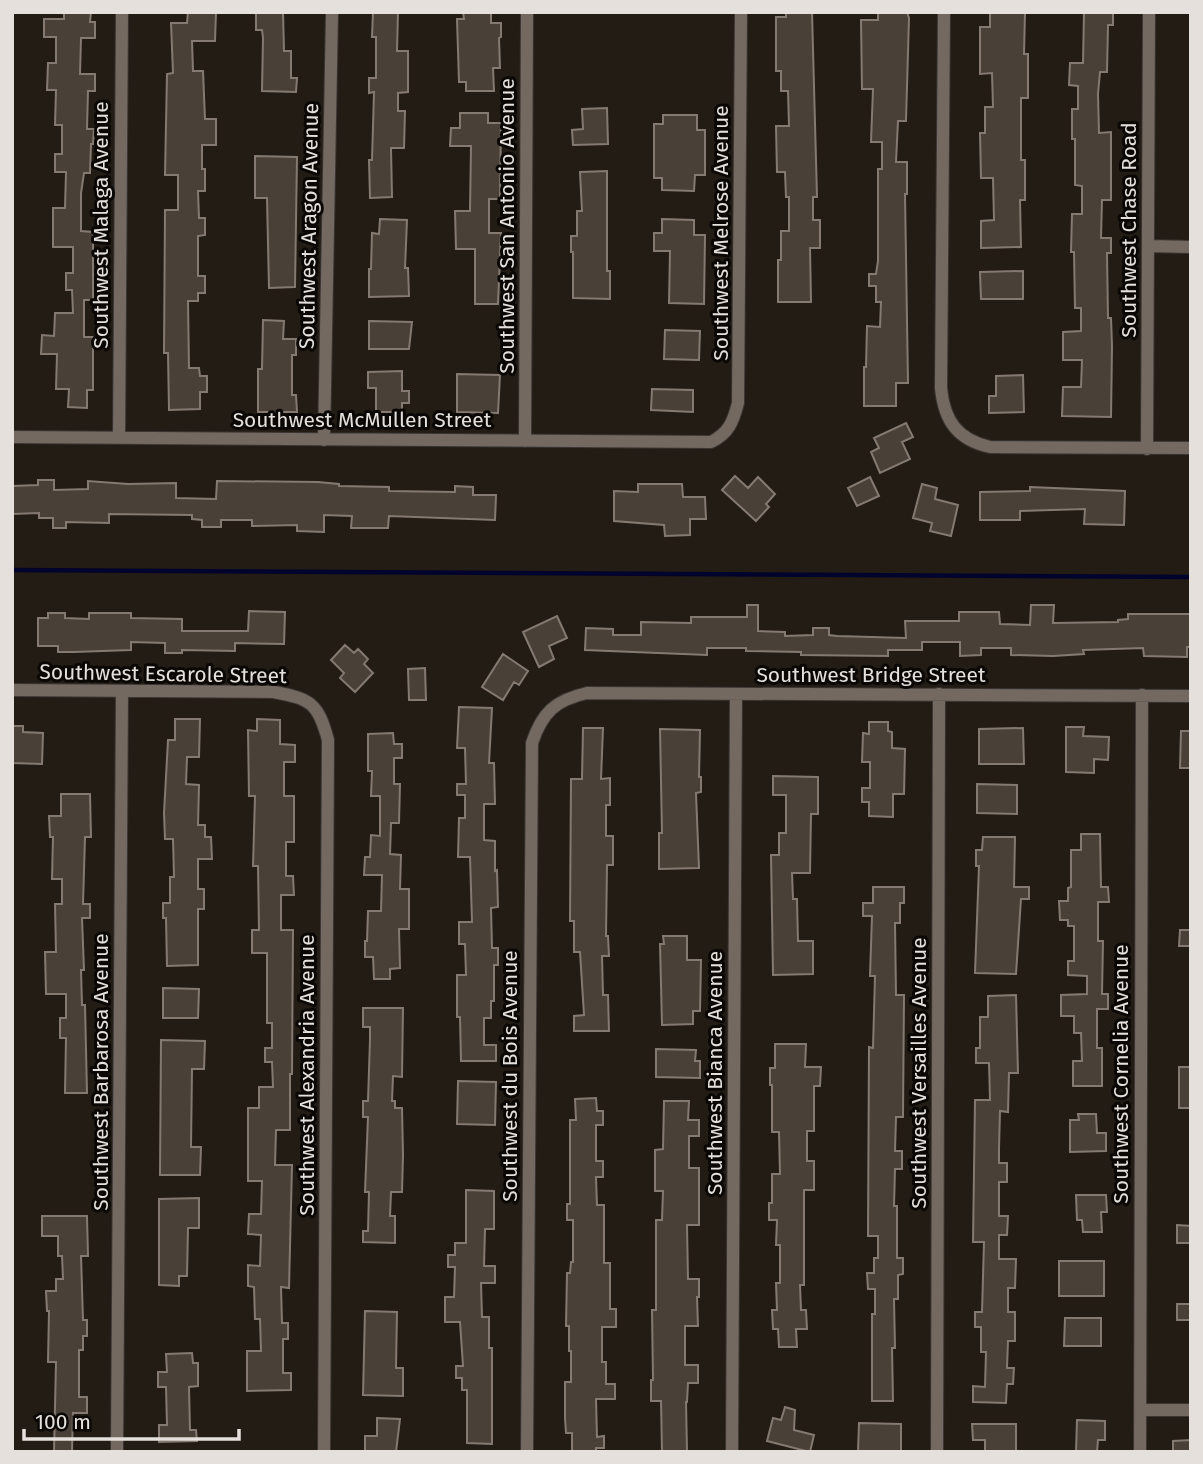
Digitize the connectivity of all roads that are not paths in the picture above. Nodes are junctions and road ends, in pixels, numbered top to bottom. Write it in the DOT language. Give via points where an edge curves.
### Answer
graph roads {
  1 [pos="122,12"];
  2 [pos="332,12"];
  3 [pos="527,12"];
  4 [pos="740,12"];
  5 [pos="944,12"];
  6 [pos="1149,12"];
  7 [pos="1149,246"];
  8 [pos="1191,247"];
  9 [pos="12,437"];
  10 [pos="119,438"];
  11 [pos="324,440"];
  12 [pos="525,441"];
  13 [pos="711,442"];
  14 [pos="1191,448"];
  15 [pos="1147,449"];
  16 [pos="12,690"];
  17 [pos="122,692"];
  18 [pos="736,694"];
  19 [pos="939,694"];
  20 [pos="1142,695"];
  21 [pos="1191,696"];
  22 [pos="310,703"];
  23 [pos="554,706"];
  24 [pos="1140,1410"];
  25 [pos="1191,1410"];
  26 [pos="117,1452"];
  27 [pos="324,1452"];
  28 [pos="527,1452"];
  29 [pos="732,1452"];
  30 [pos="937,1452"];
  31 [pos="1140,1452"];
  1 -- 10 [label="street, Southwest Malaga Avenue"];
  2 -- 11 [label="street, Southwest Aragon Avenue"];
  3 -- 12 [label="street, Southwest San Antonio Avenue"];
  4 -- 13 [label="street, Southwest Melrose Avenue" via="738,403 731,426"];
  5 -- 15 [label="street" via="941,388 942,404 953,428 975,444 990,447"];
  6 -- 7 [label="street, Southwest Chase Road"];
  7 -- 8 [label="street"];
  7 -- 15 [label="street, Southwest Chase Road"];
  9 -- 10 [label="street, Southwest McMullen Street"];
  10 -- 11 [label="street, Southwest McMullen Street"];
  11 -- 12 [label="street, Southwest McMullen Street"];
  12 -- 13 [label="street, Southwest McMullen Street"];
  14 -- 15 [label="street"];
  16 -- 17 [label="street, Southwest Escarole Street"];
  17 -- 22 [label="street, Southwest Escarole Street" via="274,692"];
  17 -- 26 [label="street, Southwest Barbarosa Avenue"];
  18 -- 19 [label="street, Southwest Bridge Street"];
  18 -- 23 [label="street, Southwest Bridge Street" via="587,694"];
  18 -- 29 [label="street, Southwest Bianca Avenue"];
  19 -- 20 [label="street, Southwest Bridge Street"];
  19 -- 30 [label="street, Southwest Versailles Avenue"];
  20 -- 21 [label="street, Southwest Bridge Street"];
  20 -- 24 [label="street, Southwest Cornelia Avenue"];
  22 -- 27 [label="street, Southwest Alexandria Avenue" via="322,718 328,740"];
  23 -- 28 [label="street, Southwest du Bois Avenue" via="539,723 532,743"];
  24 -- 25 [label="street"];
  24 -- 31 [label="street, Southwest Cornelia Avenue"];
}
